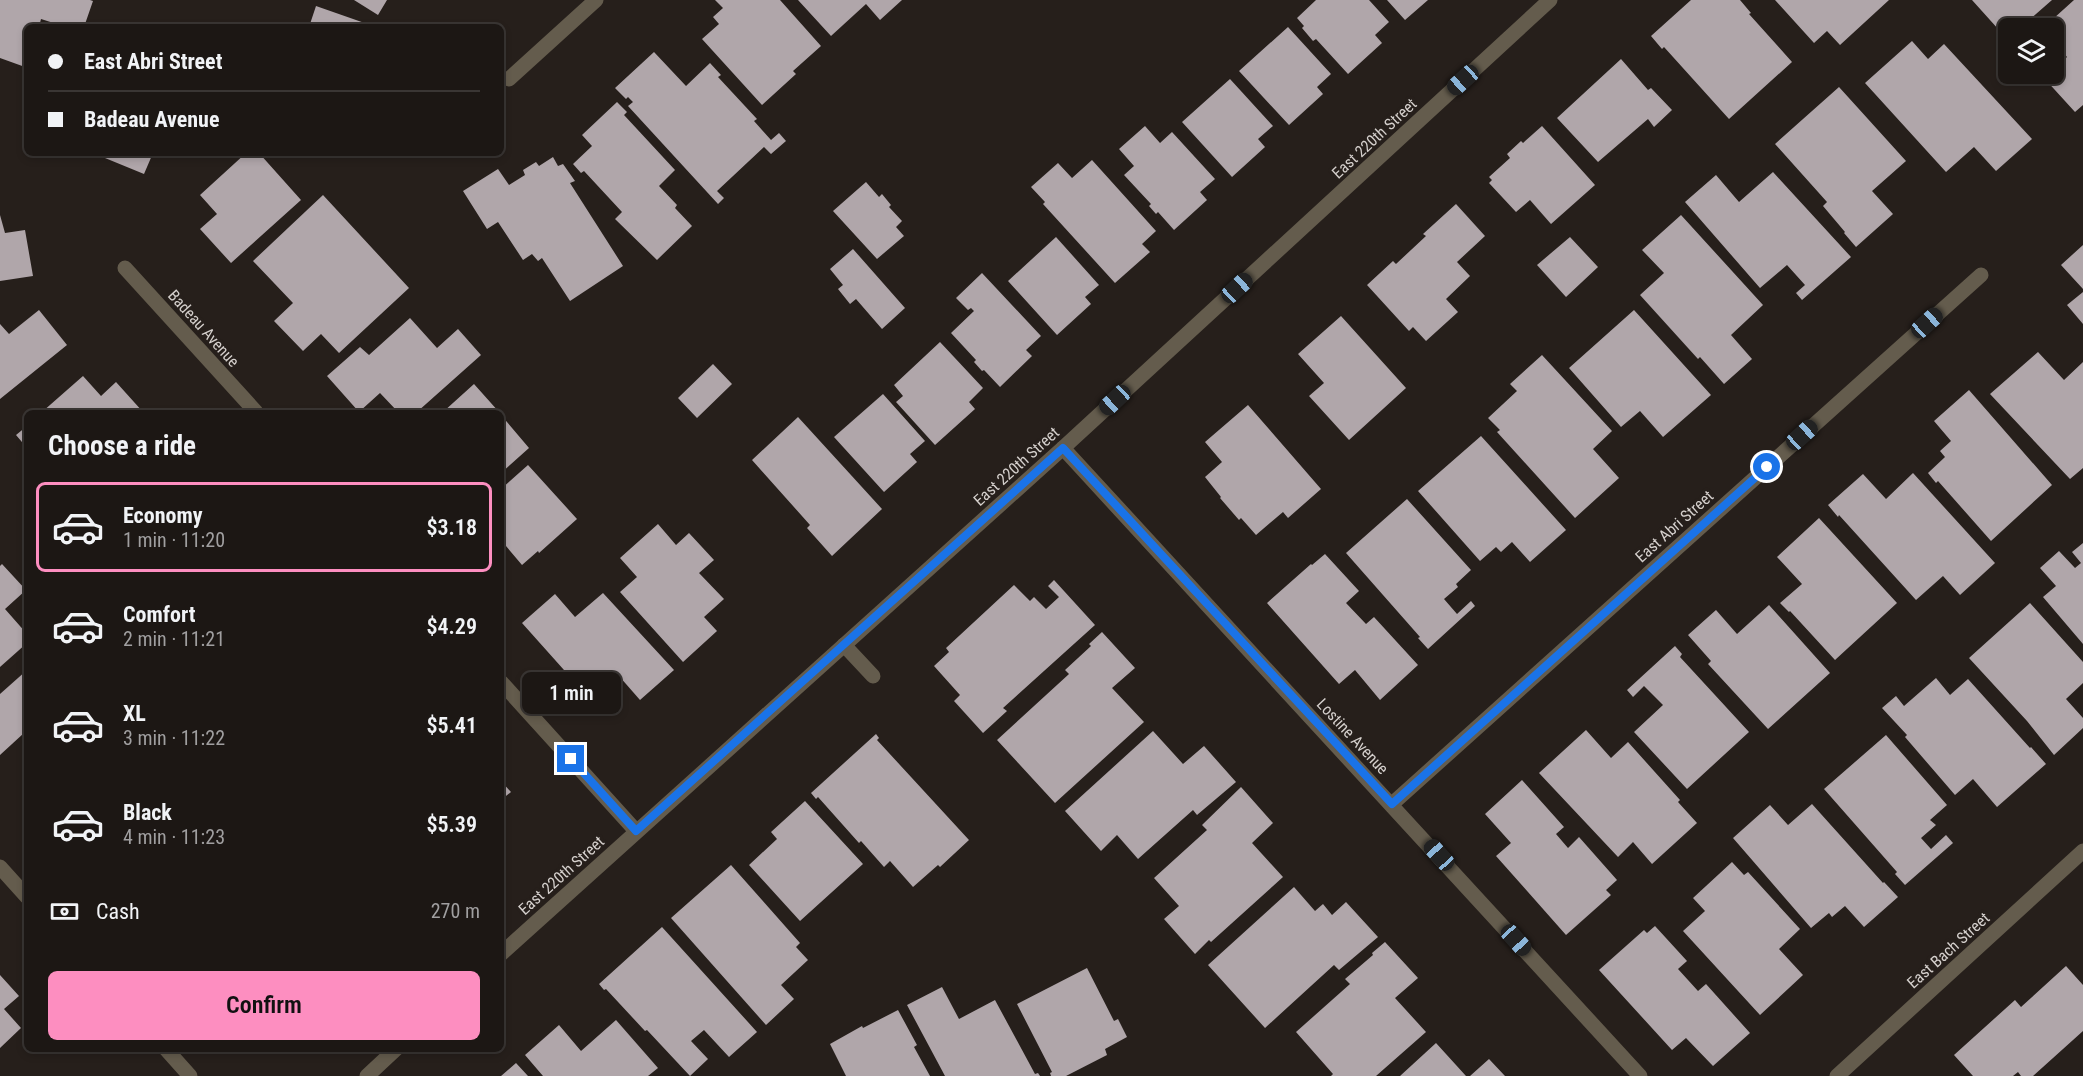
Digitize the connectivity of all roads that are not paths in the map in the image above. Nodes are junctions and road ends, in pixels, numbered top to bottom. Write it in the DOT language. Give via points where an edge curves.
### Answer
graph roads {
  1 [pos="596,0"];
  2 [pos="1550,0"];
  3 [pos="509,79"];
  4 [pos="125,268"];
  5 [pos="1981,275"];
  6 [pos="254,410"];
  7 [pos="1063,448"];
  8 [pos="844,645"];
  9 [pos="873,676"];
  10 [pos="504,685"];
  11 [pos="1392,804"];
  12 [pos="636,831"];
  13 [pos="2083,851"];
  14 [pos="0,867"];
  15 [pos="24,894"];
  16 [pos="504,951"];
  17 [pos="169,1052"];
  18 [pos="393,1052"];
  19 [pos="190,1076"];
  20 [pos="367,1076"];
  21 [pos="1640,1076"];
  22 [pos="1837,1076"];
  1 -- 3 [label="street"];
  2 -- 7 [label="street, East 220th Street"];
  4 -- 6 [label="street, Badeau Avenue"];
  5 -- 11 [label="street, East Abri Street"];
  7 -- 8 [label="street, East 220th Street"];
  7 -- 11 [label="street, Lostine Avenue"];
  8 -- 9 [label="street"];
  8 -- 12 [label="street, East 220th Street"];
  10 -- 12 [label="street"];
  11 -- 21 [label="street, Lostine Avenue"];
  12 -- 16 [label="street, East 220th Street"];
  13 -- 22 [label="street, East Bach Street"];
  14 -- 15 [label="street"];
  17 -- 19 [label="street"];
  18 -- 20 [label="street"];
}
